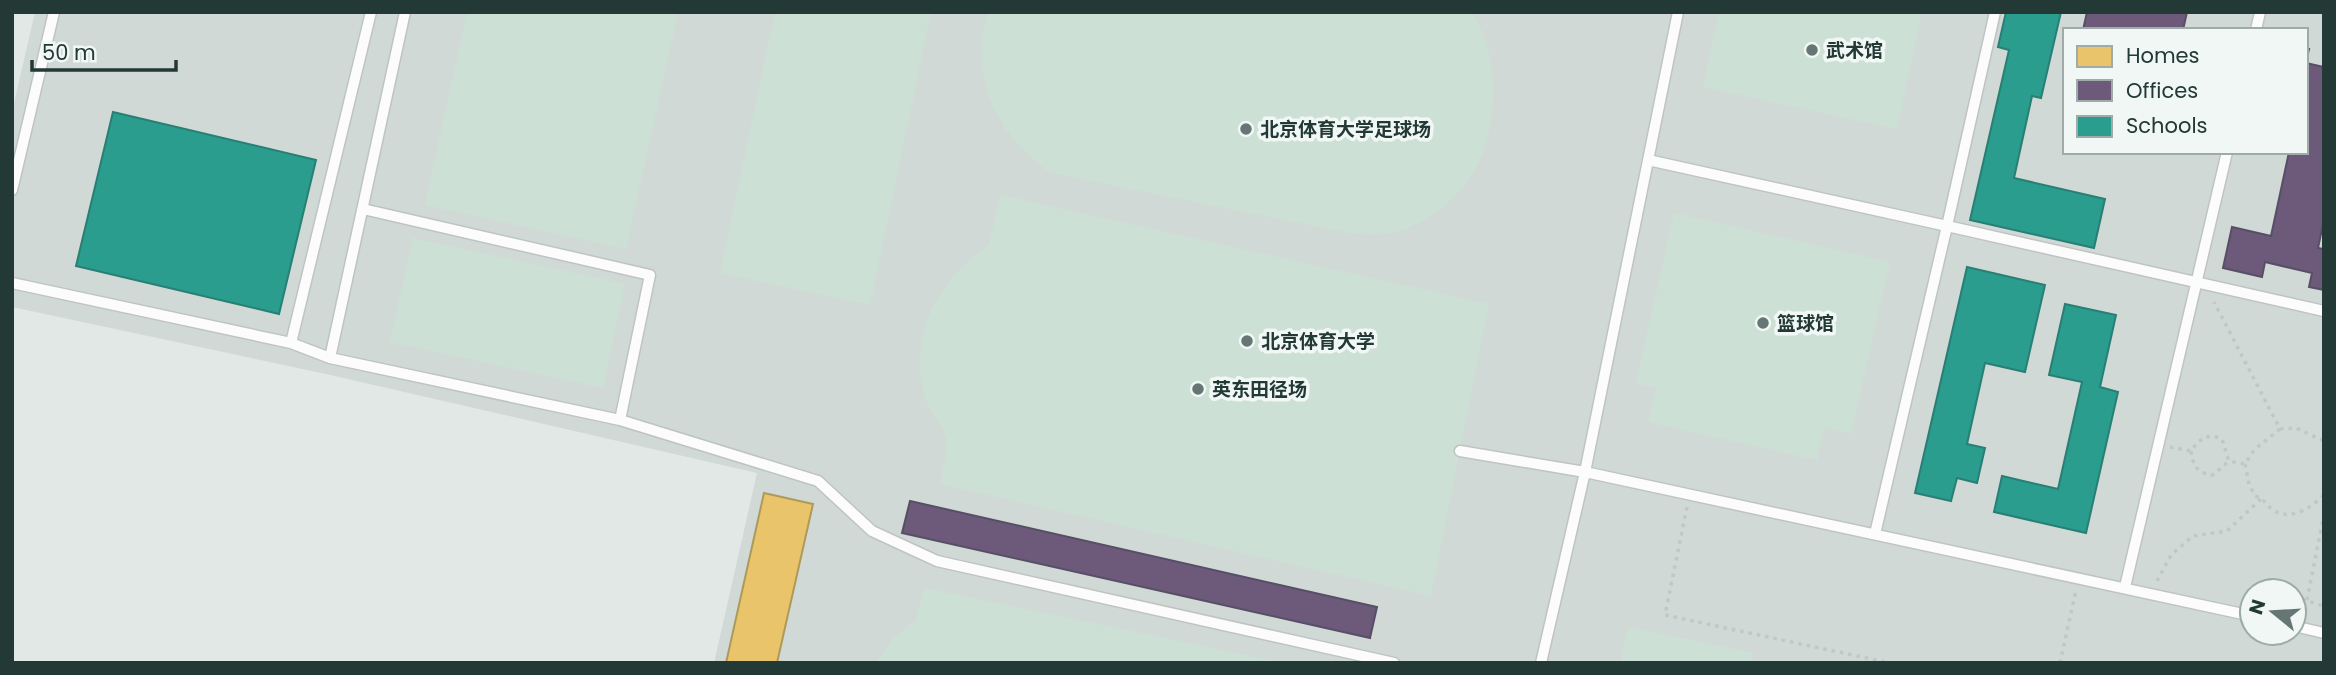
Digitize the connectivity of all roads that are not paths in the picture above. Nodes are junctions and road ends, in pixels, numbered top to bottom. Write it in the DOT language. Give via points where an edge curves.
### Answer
graph roads {
  1 [pos="54,12"];
  2 [pos="370,12"];
  3 [pos="405,12"];
  4 [pos="1678,12"];
  5 [pos="1995,12"];
  6 [pos="2227,154"];
  7 [pos="1648,160"];
  8 [pos="12,190"];
  9 [pos="363,209"];
  10 [pos="1947,226"];
  11 [pos="12,284"];
  12 [pos="2201,284"];
  13 [pos="2324,311"];
  14 [pos="292,343"];
  15 [pos="330,358"];
  16 [pos="620,420"];
  17 [pos="1460,451"];
  18 [pos="1585,472"];
  19 [pos="1875,534"];
  20 [pos="2124,587"];
  21 [pos="2238,613"];
  22 [pos="1394,663"];
  23 [pos="1541,663"];
  1 -- 8 [label="lane"];
  2 -- 14 [label="lane"];
  3 -- 9 [label="lane"];
  4 -- 7 [label="lane"];
  5 -- 10 [label="lane"];
  6 -- 12 [label="lane"];
  7 -- 10 [label="lane"];
  7 -- 18 [label="lane"];
  9 -- 15 [label="lane"];
  9 -- 16 [label="lane" via="650,275"];
  10 -- 12 [label="lane"];
  10 -- 19 [label="lane"];
  11 -- 14 [label="lane"];
  12 -- 13 [label="lane"];
  12 -- 20 [label="lane"];
  14 -- 15 [label="lane"];
  15 -- 16 [label="lane"];
  16 -- 22 [label="lane" via="818,481 872,531 937,561"];
  17 -- 18 [label="lane"];
  18 -- 19 [label="lane"];
  18 -- 23 [label="lane"];
  19 -- 20 [label="lane"];
  20 -- 21 [label="lane"];
}
